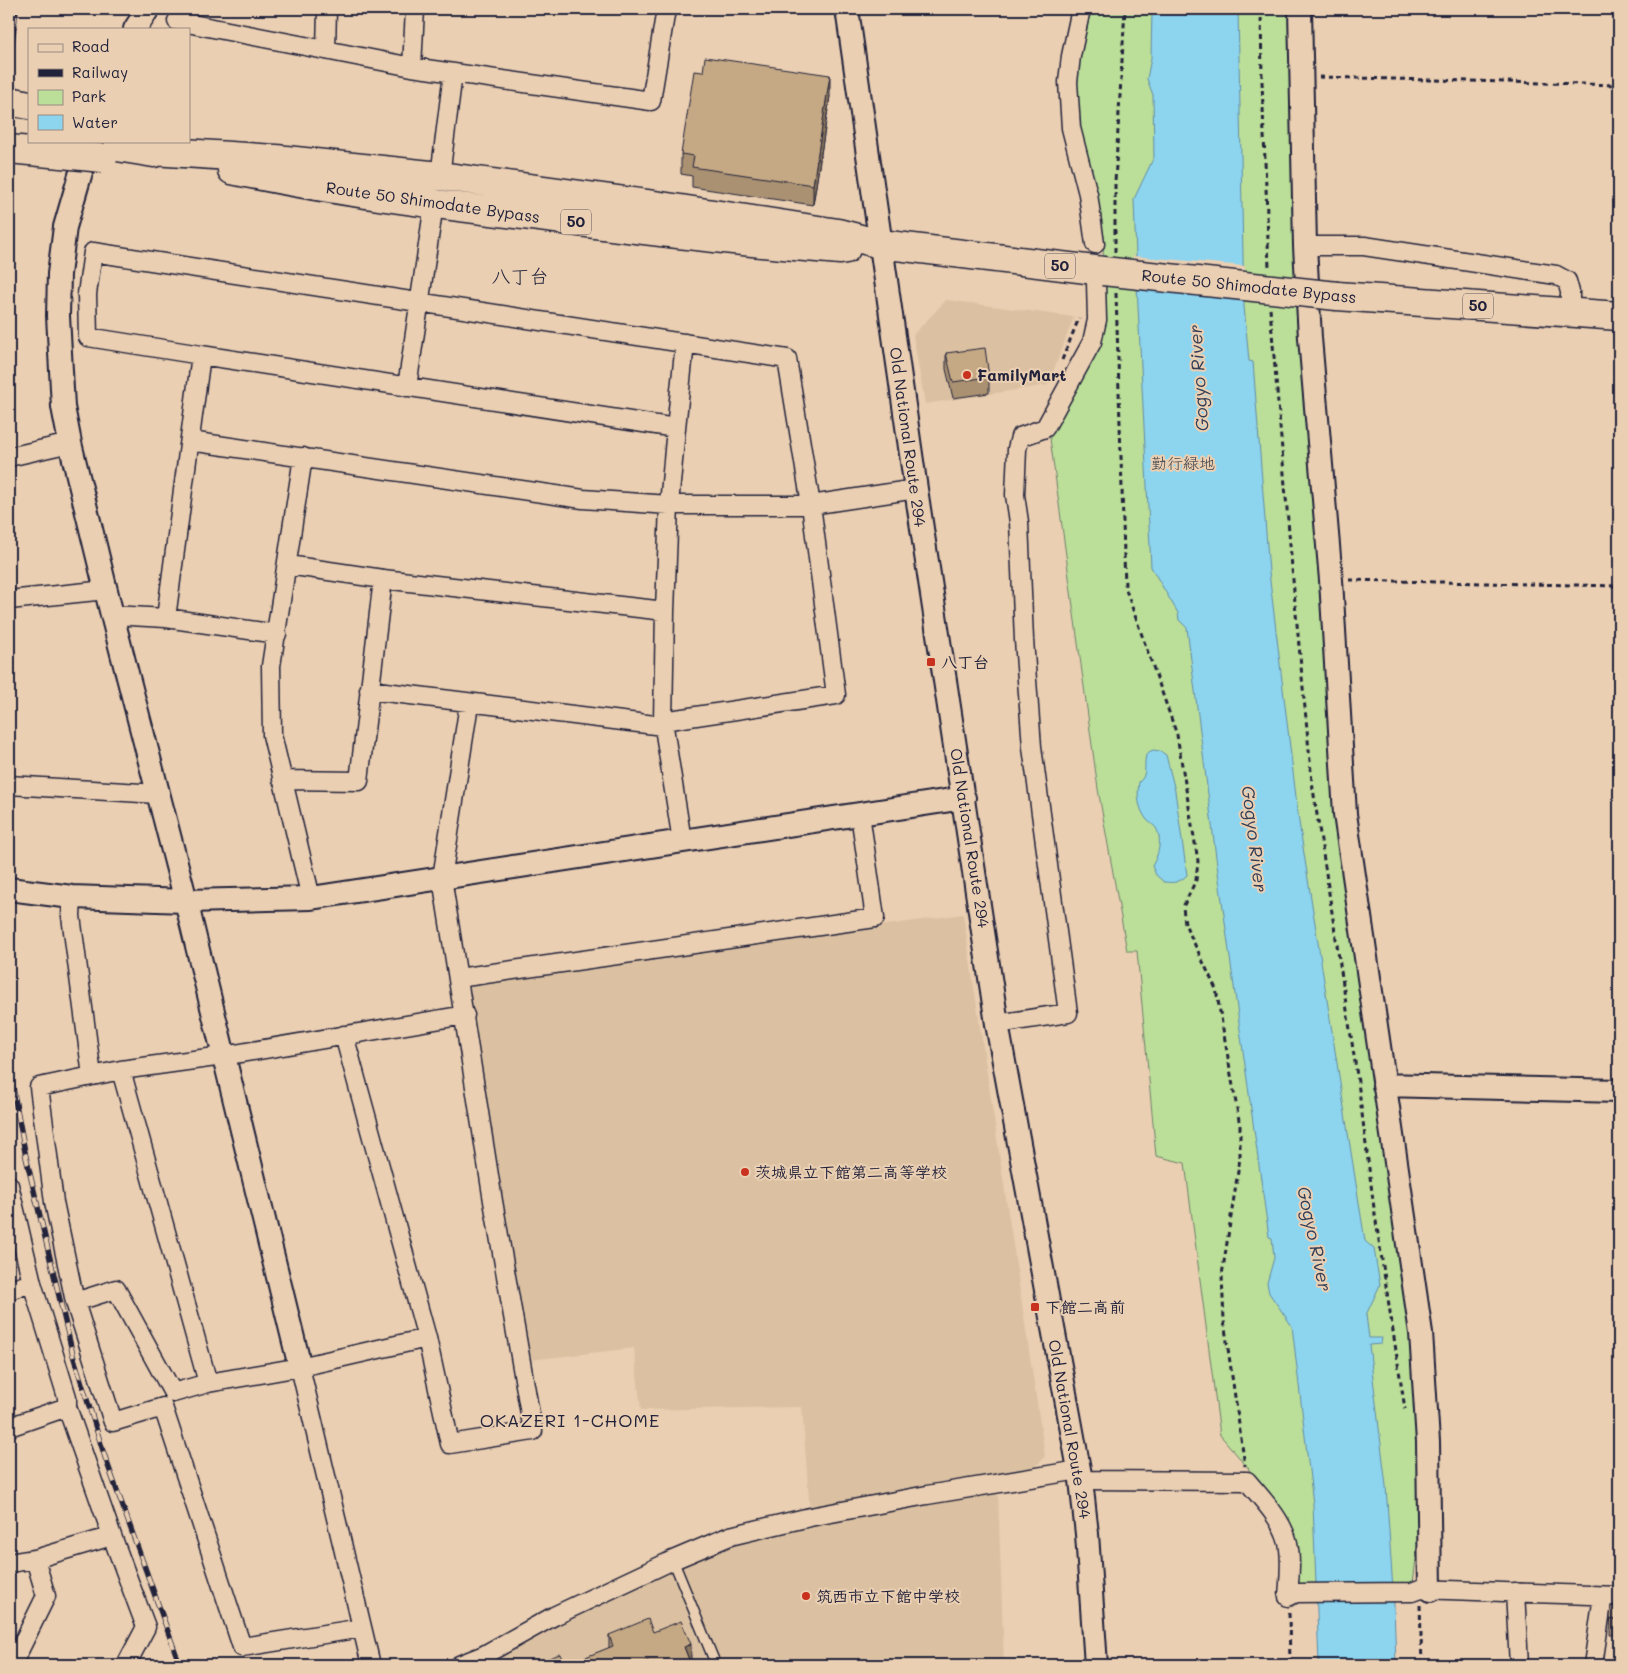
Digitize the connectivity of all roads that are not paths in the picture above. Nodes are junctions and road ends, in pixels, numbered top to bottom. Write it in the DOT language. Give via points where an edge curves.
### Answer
graph roads {
  1 [pos="148,9"];
  2 [pos="327,9"];
  3 [pos="415,9"];
  4 [pos="666,9"];
  5 [pos="847,9"];
  6 [pos="1081,9"];
  7 [pos="1300,9"];
  8 [pos="177,21"];
  9 [pos="136,28"];
  10 [pos="326,50"];
  11 [pos="412,67"];
  12 [pos="453,73"];
  13 [pos="9,101"];
  14 [pos="28,105"];
  15 [pos="9,131"];
  16 [pos="28,134"];
  17 [pos="190,139"];
  18 [pos="85,142"];
  19 [pos="9,149"];
  20 [pos="110,149"];
  21 [pos="274,169"];
  22 [pos="440,176"];
  23 [pos="434,204"];
  24 [pos="880,244"];
  25 [pos="1096,244"];
  26 [pos="1305,246"];
  27 [pos="1108,274"];
  28 [pos="419,302"];
  29 [pos="1570,313"];
  30 [pos="1619,316"];
  31 [pos="685,343"];
  32 [pos="201,355"];
  33 [pos="407,386"];
  34 [pos="676,428"];
  35 [pos="190,441"];
  36 [pos="70,443"];
  37 [pos="9,457"];
  38 [pos="303,457"];
  39 [pos="916,489"];
  40 [pos="669,505"];
  41 [pos="811,505"];
  42 [pos="288,565"];
  43 [pos="383,578"];
  44 [pos="106,590"];
  45 [pos="9,600"];
  46 [pos="665,611"];
  47 [pos="112,615"];
  48 [pos="166,618"];
  49 [pos="277,634"];
  50 [pos="369,690"];
  51 [pos="470,704"];
  52 [pos="664,724"];
  53 [pos="282,780"];
  54 [pos="9,785"];
  55 [pos="158,794"];
  56 [pos="964,798"];
  57 [pos="860,814"];
  58 [pos="682,840"];
  59 [pos="442,878"];
  60 [pos="9,889"];
  61 [pos="72,897"];
  62 [pos="311,898"];
  63 [pos="186,901"];
  64 [pos="458,978"];
  65 [pos="464,1015"];
  66 [pos="998,1024"];
  67 [pos="344,1035"];
  68 [pos="223,1056"];
  69 [pos="121,1070"];
  70 [pos="92,1076"];
  71 [pos="1384,1085"];
  72 [pos="1619,1091"];
  73 [pos="9,1185"];
  74 [pos="32,1283"];
  75 [pos="9,1290"];
  76 [pos="75,1302"];
  77 [pos="427,1338"];
  78 [pos="300,1367"];
  79 [pos="208,1383"];
  80 [pos="168,1400"];
  81 [pos="67,1407"];
  82 [pos="9,1426"];
  83 [pos="1080,1475"];
  84 [pos="112,1536"];
  85 [pos="35,1559"];
  86 [pos="673,1560"];
  87 [pos="9,1563"];
  88 [pos="1421,1590"];
  89 [pos="1515,1592"];
  90 [pos="1611,1596"];
  91 [pos="362,1628"];
  92 [pos="12,1665"];
  93 [pos="126,1665"];
  94 [pos="371,1665"];
  95 [pos="459,1665"];
  96 [pos="716,1665"];
  97 [pos="1096,1665"];
  98 [pos="1519,1665"];
  99 [pos="1593,1665"];
  1 -- 9 [label="street"];
  2 -- 10 [label="street"];
  3 -- 11 [label="street"];
  4 -- 12 [label="street" via="651,101"];
  5 -- 24 [label="street, Old National Route 294"];
  6 -- 25 [label="street" via="1071,56 1069,100 1071,128 1088,194"];
  7 -- 26 [label="street"];
  8 -- 10 [label="street"];
  10 -- 11 [label="street"];
  11 -- 12 [label="street"];
  12 -- 22 [label="street"];
  13 -- 14 [label="highway"];
  15 -- 16 [label="highway"];
  17 -- 21 [label="highway"];
  18 -- 20 [label="highway"];
  19 -- 20 [label="highway, bridge"];
  20 -- 21 [label="highway"];
  20 -- 36 [label="street" via="65,227 59,274 60,365"];
  21 -- 22 [label="highway, Route 50 Shimodate Bypass / 50"];
  21 -- 23 [label="highway, Route 50 Shimodate Bypass / 50"];
  22 -- 24 [label="highway, Route 50 Shimodate Bypass / 50" via="838,233"];
  23 -- 24 [label="highway, Route 50 Shimodate Bypass / 50" via="753,244 840,250"];
  23 -- 28 [label="street"];
  24 -- 27 [label="highway, Route 50 Shimodate Bypass / 50"];
  24 -- 39 [label="street, Old National Route 294"];
  26 -- 29 [label="street" via="1364,246 1556,275 1568,281"];
  26 -- 71 [label="street" via="1345,814"];
  27 -- 29 [label="highway, Route 50 Shimodate Bypass / 50, bridge" via="1337,296"];
  27 -- 66 [label="street" via="1092,342 1045,428 1020,437 1016,449 1015,495 1032,747 1068,1014"];
  28 -- 31 [label="street"];
  28 -- 32 [label="street" via="93,252 87,294 88,337"];
  28 -- 33 [label="street"];
  29 -- 30 [label="highway, Route 50 Shimodate Bypass / 50"];
  31 -- 34 [label="street"];
  31 -- 41 [label="street" via="787,358"];
  32 -- 33 [label="street"];
  32 -- 35 [label="street"];
  33 -- 34 [label="street"];
  34 -- 40 [label="street"];
  35 -- 38 [label="street"];
  35 -- 48 [label="street"];
  36 -- 37 [label="street"];
  36 -- 44 [label="street"];
  38 -- 40 [label="street" via="583,500"];
  38 -- 42 [label="street"];
  39 -- 41 [label="street"];
  39 -- 56 [label="street, Old National Route 294"];
  40 -- 41 [label="street"];
  40 -- 46 [label="street"];
  41 -- 52 [label="street" via="836,695"];
  42 -- 43 [label="street"];
  42 -- 49 [label="street"];
  43 -- 46 [label="street"];
  43 -- 50 [label="street"];
  44 -- 45 [label="street"];
  44 -- 47 [label="street"];
  46 -- 52 [label="street"];
  47 -- 48 [label="street"];
  47 -- 55 [label="street"];
  48 -- 49 [label="street"];
  49 -- 53 [label="street" via="271,666 272,735"];
  50 -- 51 [label="street"];
  50 -- 53 [label="street" via="359,781"];
  51 -- 52 [label="street"];
  51 -- 59 [label="street"];
  52 -- 58 [label="street"];
  53 -- 62 [label="street"];
  54 -- 55 [label="street"];
  55 -- 63 [label="street"];
  56 -- 57 [label="street"];
  56 -- 66 [label="street, Old National Route 294"];
  57 -- 58 [label="street"];
  57 -- 64 [label="street" via="875,918"];
  58 -- 59 [label="street"];
  59 -- 62 [label="street"];
  59 -- 64 [label="street"];
  60 -- 61 [label="street"];
  61 -- 63 [label="street"];
  61 -- 70 [label="street" via="71,916"];
  62 -- 63 [label="street"];
  63 -- 68 [label="street"];
  64 -- 65 [label="street"];
  65 -- 67 [label="street"];
  65 -- 77 [label="street" via="533,1431 450,1444"];
  66 -- 83 [label="street, Old National Route 294"];
  67 -- 68 [label="street"];
  67 -- 77 [label="street"];
  68 -- 69 [label="street"];
  68 -- 78 [label="street"];
  69 -- 70 [label="street"];
  69 -- 79 [label="street"];
  70 -- 76 [label="street" via="39,1087 54,1202"];
  71 -- 72 [label="street"];
  71 -- 88 [label="street" via="1421,1333 1428,1442"];
  73 -- 74 [label="street"];
  74 -- 75 [label="street"];
  74 -- 81 [label="street"];
  76 -- 80 [label="street" via="116,1289"];
  76 -- 80 [label="street" via="113,1422"];
  77 -- 78 [label="street"];
  78 -- 79 [label="street"];
  78 -- 91 [label="street"];
  79 -- 80 [label="street"];
  80 -- 91 [label="street" via="242,1648"];
  81 -- 82 [label="street"];
  81 -- 84 [label="street"];
  83 -- 86 [label="street" via="927,1495 772,1526 730,1536"];
  83 -- 88 [label="street" via="1247,1481 1276,1516 1288,1541 1292,1595"];
  83 -- 97 [label="street, Old National Route 294"];
  84 -- 85 [label="street"];
  84 -- 93 [label="street" via="146,1627"];
  85 -- 87 [label="street"];
  85 -- 92 [label="street" via="46,1596"];
  86 -- 95 [label="street"];
  86 -- 96 [label="lane"];
  88 -- 89 [label="street"];
  89 -- 90 [label="street"];
  89 -- 98 [label="street"];
  90 -- 99 [label="street"];
  91 -- 94 [label="street"];
}
